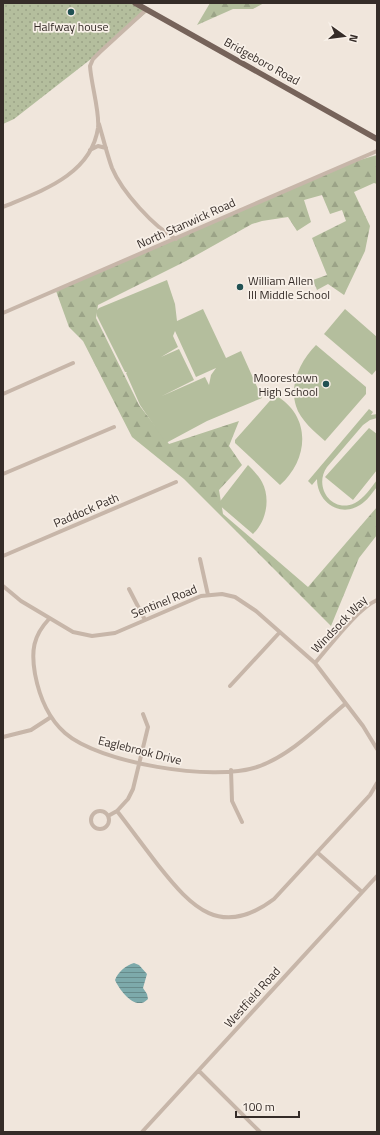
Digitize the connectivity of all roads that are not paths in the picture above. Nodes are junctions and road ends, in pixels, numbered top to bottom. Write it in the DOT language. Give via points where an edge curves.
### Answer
graph roads {
  1 [pos="135,3"];
  2 [pos="147,10"];
  3 [pos="97,117"];
  4 [pos="377,138"];
  5 [pos="106,148"];
  6 [pos="89,150"];
  7 [pos="377,151"];
  8 [pos="3,207"];
  9 [pos="176,239"];
  10 [pos="3,313"];
  11 [pos="73,363"];
  12 [pos="3,394"];
  13 [pos="114,427"];
  14 [pos="3,474"];
  15 [pos="176,482"];
  16 [pos="3,556"];
  17 [pos="200,559"];
  18 [pos="3,586"];
  19 [pos="129,589"];
  20 [pos="208,595"];
  21 [pos="377,600"];
  22 [pos="50,619"];
  23 [pos="145,620"];
  24 [pos="280,632"];
  25 [pos="315,663"];
  26 [pos="230,686"];
  27 [pos="345,704"];
  28 [pos="143,714"];
  29 [pos="51,717"];
  30 [pos="3,737"];
  31 [pos="377,749"];
  32 [pos="141,762"];
  33 [pos="231,770"];
  34 [pos="377,783"];
  35 [pos="117,811"];
  36 [pos="108,816"];
  37 [pos="242,822"];
  38 [pos="318,852"];
  39 [pos="377,876"];
  40 [pos="362,892"];
  41 [pos="199,1071"];
  42 [pos="142,1132"];
  43 [pos="260,1132"];
  1 -- 2 [label="main road, Bridgeboro Road"];
  2 -- 3 [label="street" via="93,59 90,76"];
  2 -- 4 [label="main road, Bridgeboro Road"];
  3 -- 5 [label="street"];
  3 -- 6 [label="street" via="98,127"];
  5 -- 6 [label="street" via="98,146"];
  5 -- 9 [label="street" via="113,169 136,203 163,232"];
  6 -- 8 [label="street" via="81,164 61,180"];
  7 -- 9 [label="street, North Stanwick Road"];
  9 -- 10 [label="street, North Stanwick Road"];
  11 -- 12 [label="street"];
  13 -- 14 [label="street"];
  15 -- 16 [label="street, Paddock Path"];
  17 -- 20 [label="street"];
  18 -- 22 [label="street, Sentinel Road"];
  19 -- 23 [label="street"];
  20 -- 23 [label="street, Sentinel Road"];
  20 -- 24 [label="street, Sentinel Road" via="222,594 235,597"];
  21 -- 25 [label="street, Windsock Way" via="371,602 356,617"];
  22 -- 23 [label="street, Sentinel Road" via="73,632 92,636 115,632"];
  22 -- 29 [label="street, Eaglebrook Drive" via="35,640 33,660 39,692"];
  24 -- 25 [label="street, Sentinel Road"];
  24 -- 26 [label="street"];
  25 -- 27 [label="street, Sentinel Road"];
  27 -- 31 [label="street, Sentinel Road"];
  27 -- 33 [label="street, Eaglebrook Drive" via="274,760 257,767"];
  28 -- 32 [label="street" via="148,727"];
  29 -- 30 [label="street" via="31,730"];
  29 -- 32 [label="street, Eaglebrook Drive" via="63,732 82,745"];
  32 -- 33 [label="street, Eaglebrook Drive" via="182,771"];
  32 -- 35 [label="street" via="134,789"];
  33 -- 37 [label="street" via="232,801"];
  34 -- 38 [label="street" via="370,795"];
  35 -- 36 [label="street"];
  35 -- 38 [label="street" via="187,900 216,916 241,916 264,907"];
  36 -- 36 [label="street" via="104,812 95,812 91,816 92,825 96,829 104,829 108,825"];
  38 -- 40 [label="street"];
  39 -- 40 [label="street, Westfield Road"];
  40 -- 41 [label="street, Westfield Road"];
  41 -- 42 [label="street, Westfield Road"];
  41 -- 43 [label="street"];
}
